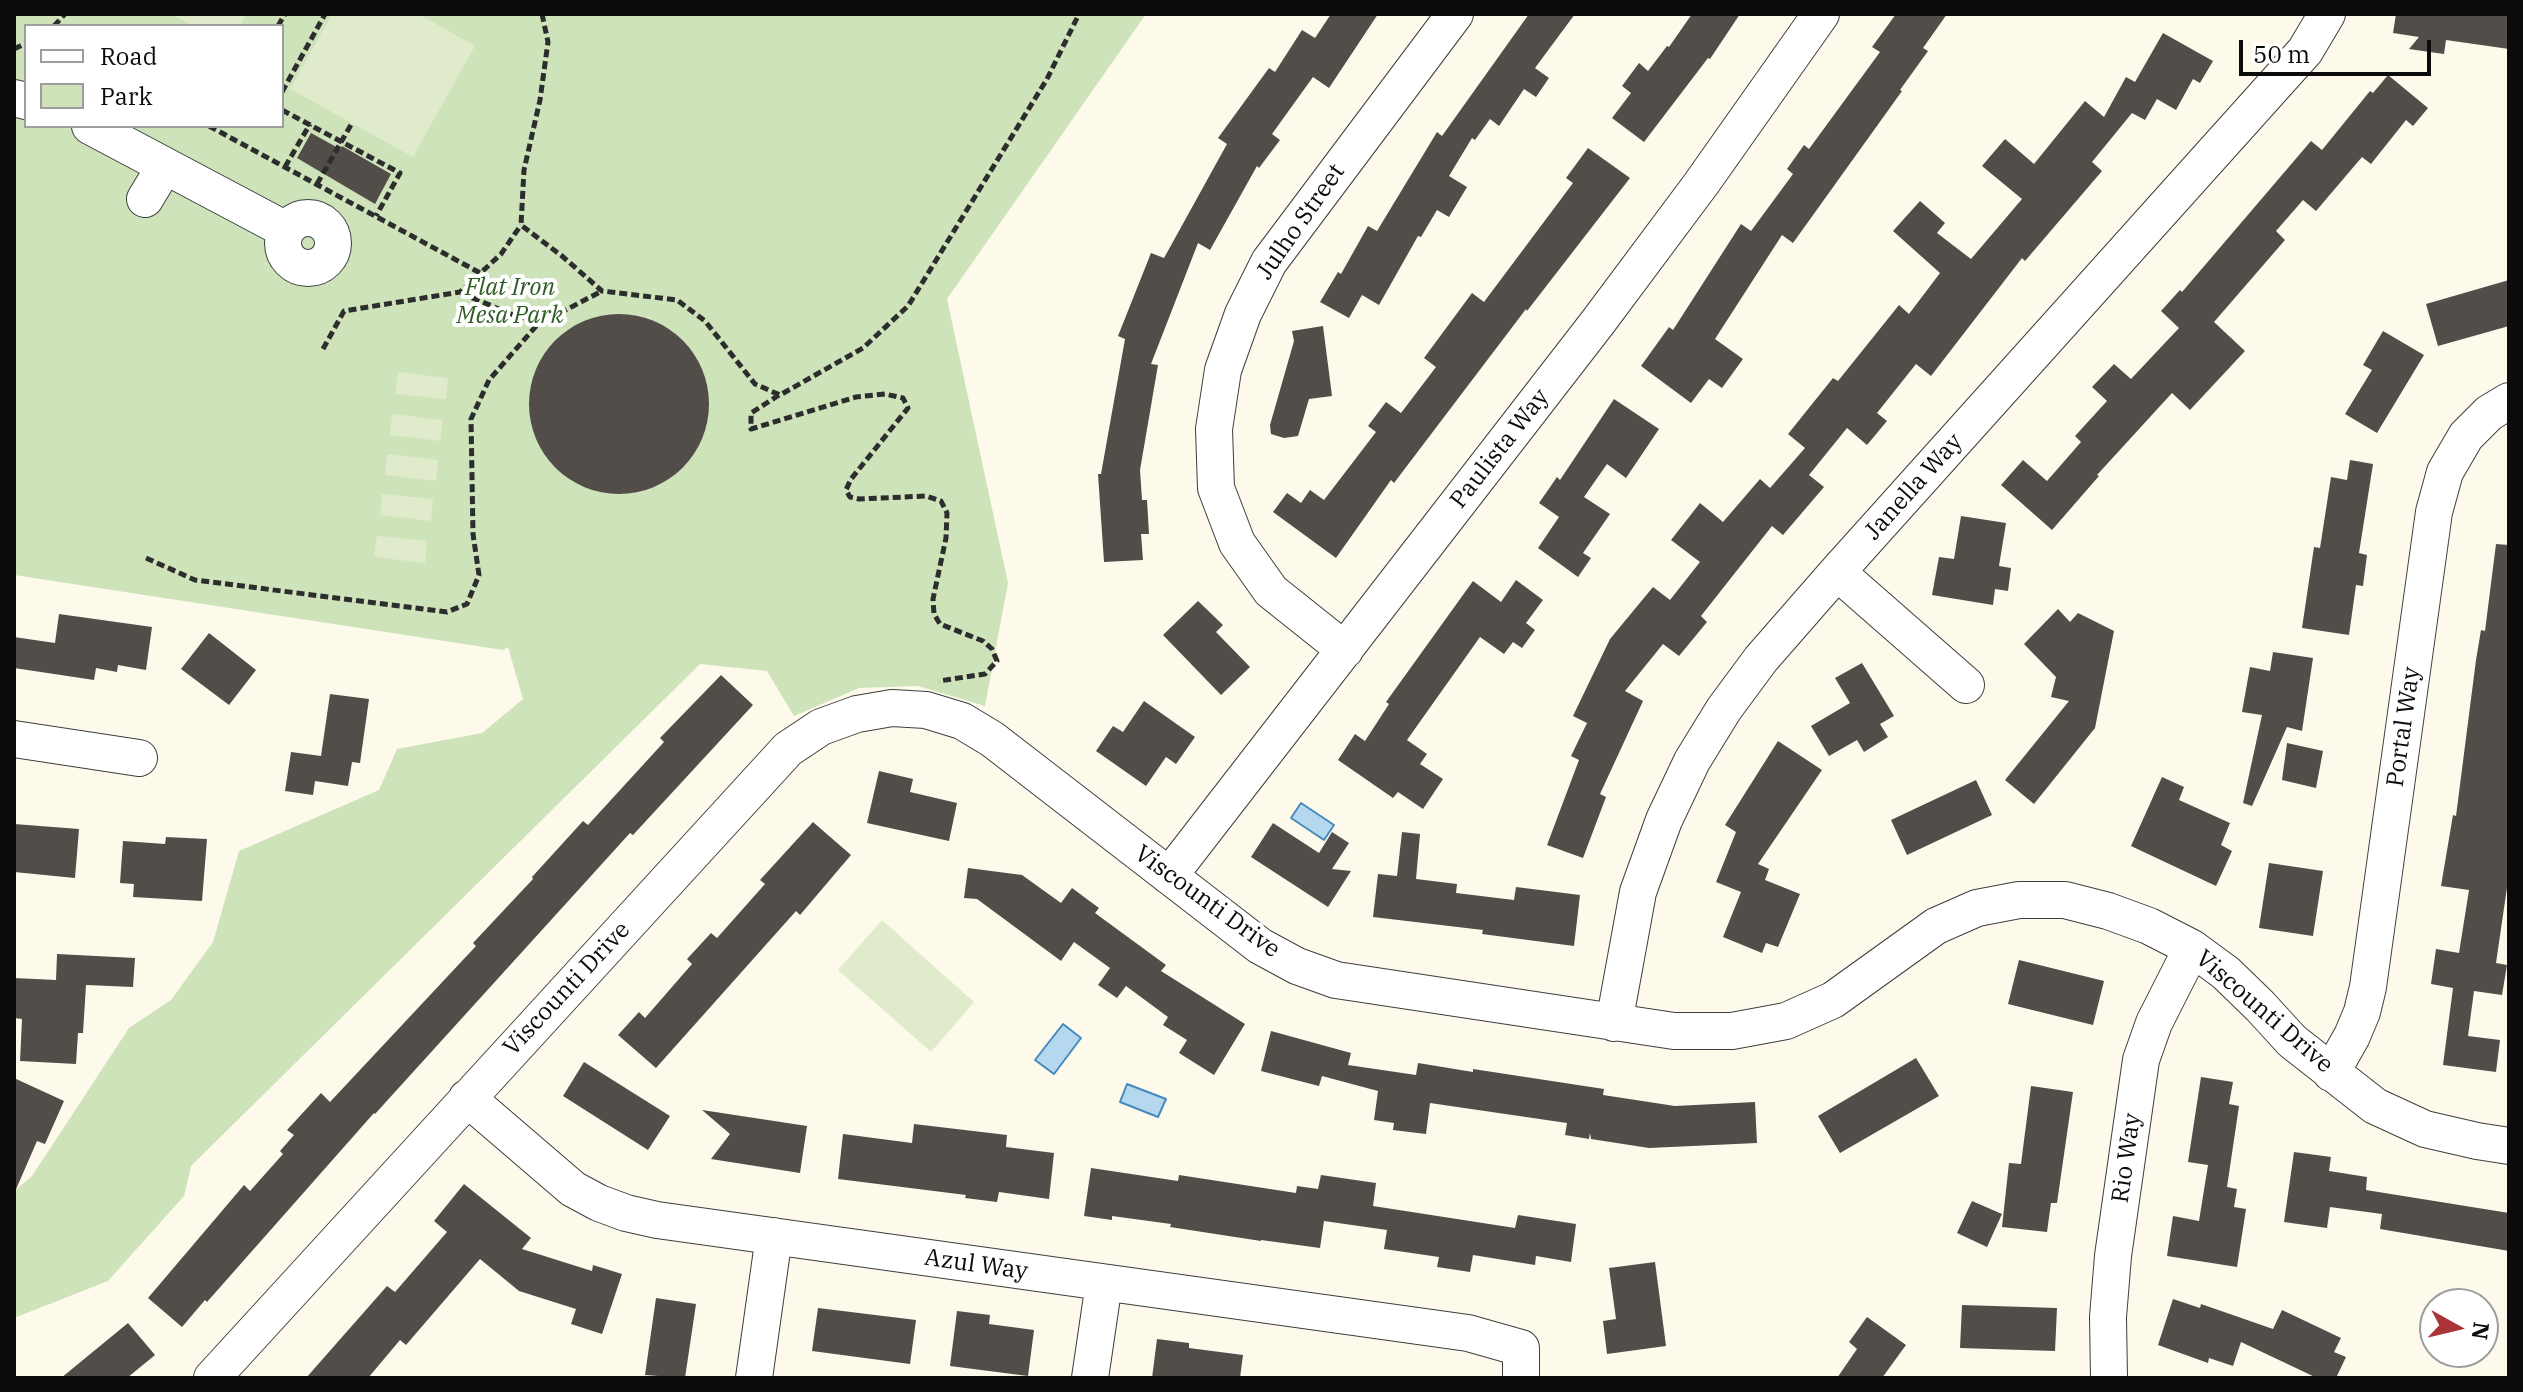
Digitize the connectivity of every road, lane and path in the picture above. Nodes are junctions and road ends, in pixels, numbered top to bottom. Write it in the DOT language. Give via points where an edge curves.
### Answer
graph roads {
  1 [pos="325,14"];
  2 [pos="542,14"];
  3 [pos="1079,14"];
  4 [pos="1455,14"];
  5 [pos="1821,14"];
  6 [pos="2327,14"];
  7 [pos="284,88"];
  8 [pos="284,111"];
  9 [pos="352,123"];
  10 [pos="310,124"];
  11 [pos="94,128"];
  12 [pos="219,128"];
  13 [pos="340,142"];
  14 [pos="165,166"];
  15 [pos="285,167"];
  16 [pos="317,184"];
  17 [pos="145,199"];
  18 [pos="376,216"];
  19 [pos="521,225"];
  20 [pos="286,230"];
  21 [pos="482,274"];
  22 [pos="602,291"];
  23 [pos="460,292"];
  24 [pos="537,325"];
  25 [pos="323,349"];
  26 [pos="780,395"];
  27 [pos="2509,401"];
  28 [pos="146,558"];
  29 [pos="1837,572"];
  30 [pos="1345,650"];
  31 [pos="1966,685"];
  32 [pos="926,710"];
  33 [pos="14,739"];
  34 [pos="139,758"];
  35 [pos="1169,876"];
  36 [pos="2192,948"];
  37 [pos="1614,1023"];
  38 [pos="2331,1073"];
  39 [pos="467,1098"];
  40 [pos="2509,1146"];
  41 [pos="774,1236"];
  42 [pos="1104,1283"];
  43 [pos="1521,1363"];
  44 [pos="212,1378"];
  45 [pos="754,1378"];
  46 [pos="1090,1378"];
  47 [pos="2109,1378"];
  1 -- 7 [label="path"];
  2 -- 19 [label="path" via="548,42 524,170"];
  3 -- 26 [label="path" via="1047,79 908,306 863,348"];
  4 -- 30 [label="street, Julho Street" via="1269,262 1223,370 1214,429 1216,488 1237,543 1271,591"];
  5 -- 30 [label="street, Paulista Way" via="1598,322"];
  6 -- 29 [label="street, Janella Way" via="2305,51"];
  8 -- 10 [label="path"];
  9 -- 13 [label="path"];
  10 -- 13 [label="path"];
  10 -- 15 [label="path"];
  11 -- 14 [label="street"];
  12 -- 15 [label="path"];
  13 -- 16 [label="path"];
  13 -- 18 [label="path" via="400,173"];
  14 -- 17 [label="street"];
  14 -- 20 [label="street"];
  15 -- 16 [label="path"];
  16 -- 18 [label="path"];
  18 -- 21 [label="path"];
  19 -- 21 [label="path"];
  19 -- 22 [label="path"];
  21 -- 23 [label="path"];
  22 -- 24 [label="path"];
  22 -- 26 [label="path" via="677,300 705,321 755,384"];
  23 -- 24 [label="path"];
  23 -- 25 [label="path" via="344,311"];
  24 -- 28 [label="path" via="489,380 471,419 479,575 467,604 447,612 195,580"];
  26 -- 32 [label="path" via="751,413 751,429 856,397 885,394 903,398 908,408 846,490 859,499 926,496 941,501 947,513 934,614 940,624 983,641 997,661 985,674 938,681"];
  27 -- 38 [label="street, Portal Way" via="2466,436 2445,472 2434,512 2368,987 2352,1036"];
  29 -- 31 [label="street"];
  29 -- 37 [label="street, Janella Way" via="1761,659 1692,761 1638,892"];
  30 -- 35 [label="street, Paulista Way"];
  32 -- 35 [label="street, Viscounti Drive" via="962,721 992,739"];
  32 -- 39 [label="street, Viscounti Drive" via="857,714 821,727 788,749"];
  33 -- 34 [label="street"];
  35 -- 37 [label="street, Viscounti Drive" via="1260,946 1336,980"];
  36 -- 37 [label="street, Viscounti Drive" via="2108,911 2065,900 2019,900 1977,908 1936,926 1833,1000 1786,1021 1732,1031"];
  36 -- 38 [label="street, Viscounti Drive" via="2226,973"];
  36 -- 47 [label="street, Rio Way" via="2141,1060 2113,1256"];
  38 -- 40 [label="street, Viscounti Drive" via="2375,1106 2425,1129"];
  39 -- 41 [label="street, Azul Way" via="573,1189 599,1203 657,1220"];
  39 -- 44 [label="street, Viscounti Drive"];
  41 -- 42 [label="street, Azul Way"];
  41 -- 45 [label="street"];
  42 -- 43 [label="street, Azul Way" via="1468,1333"];
  42 -- 46 [label="street"];
}
